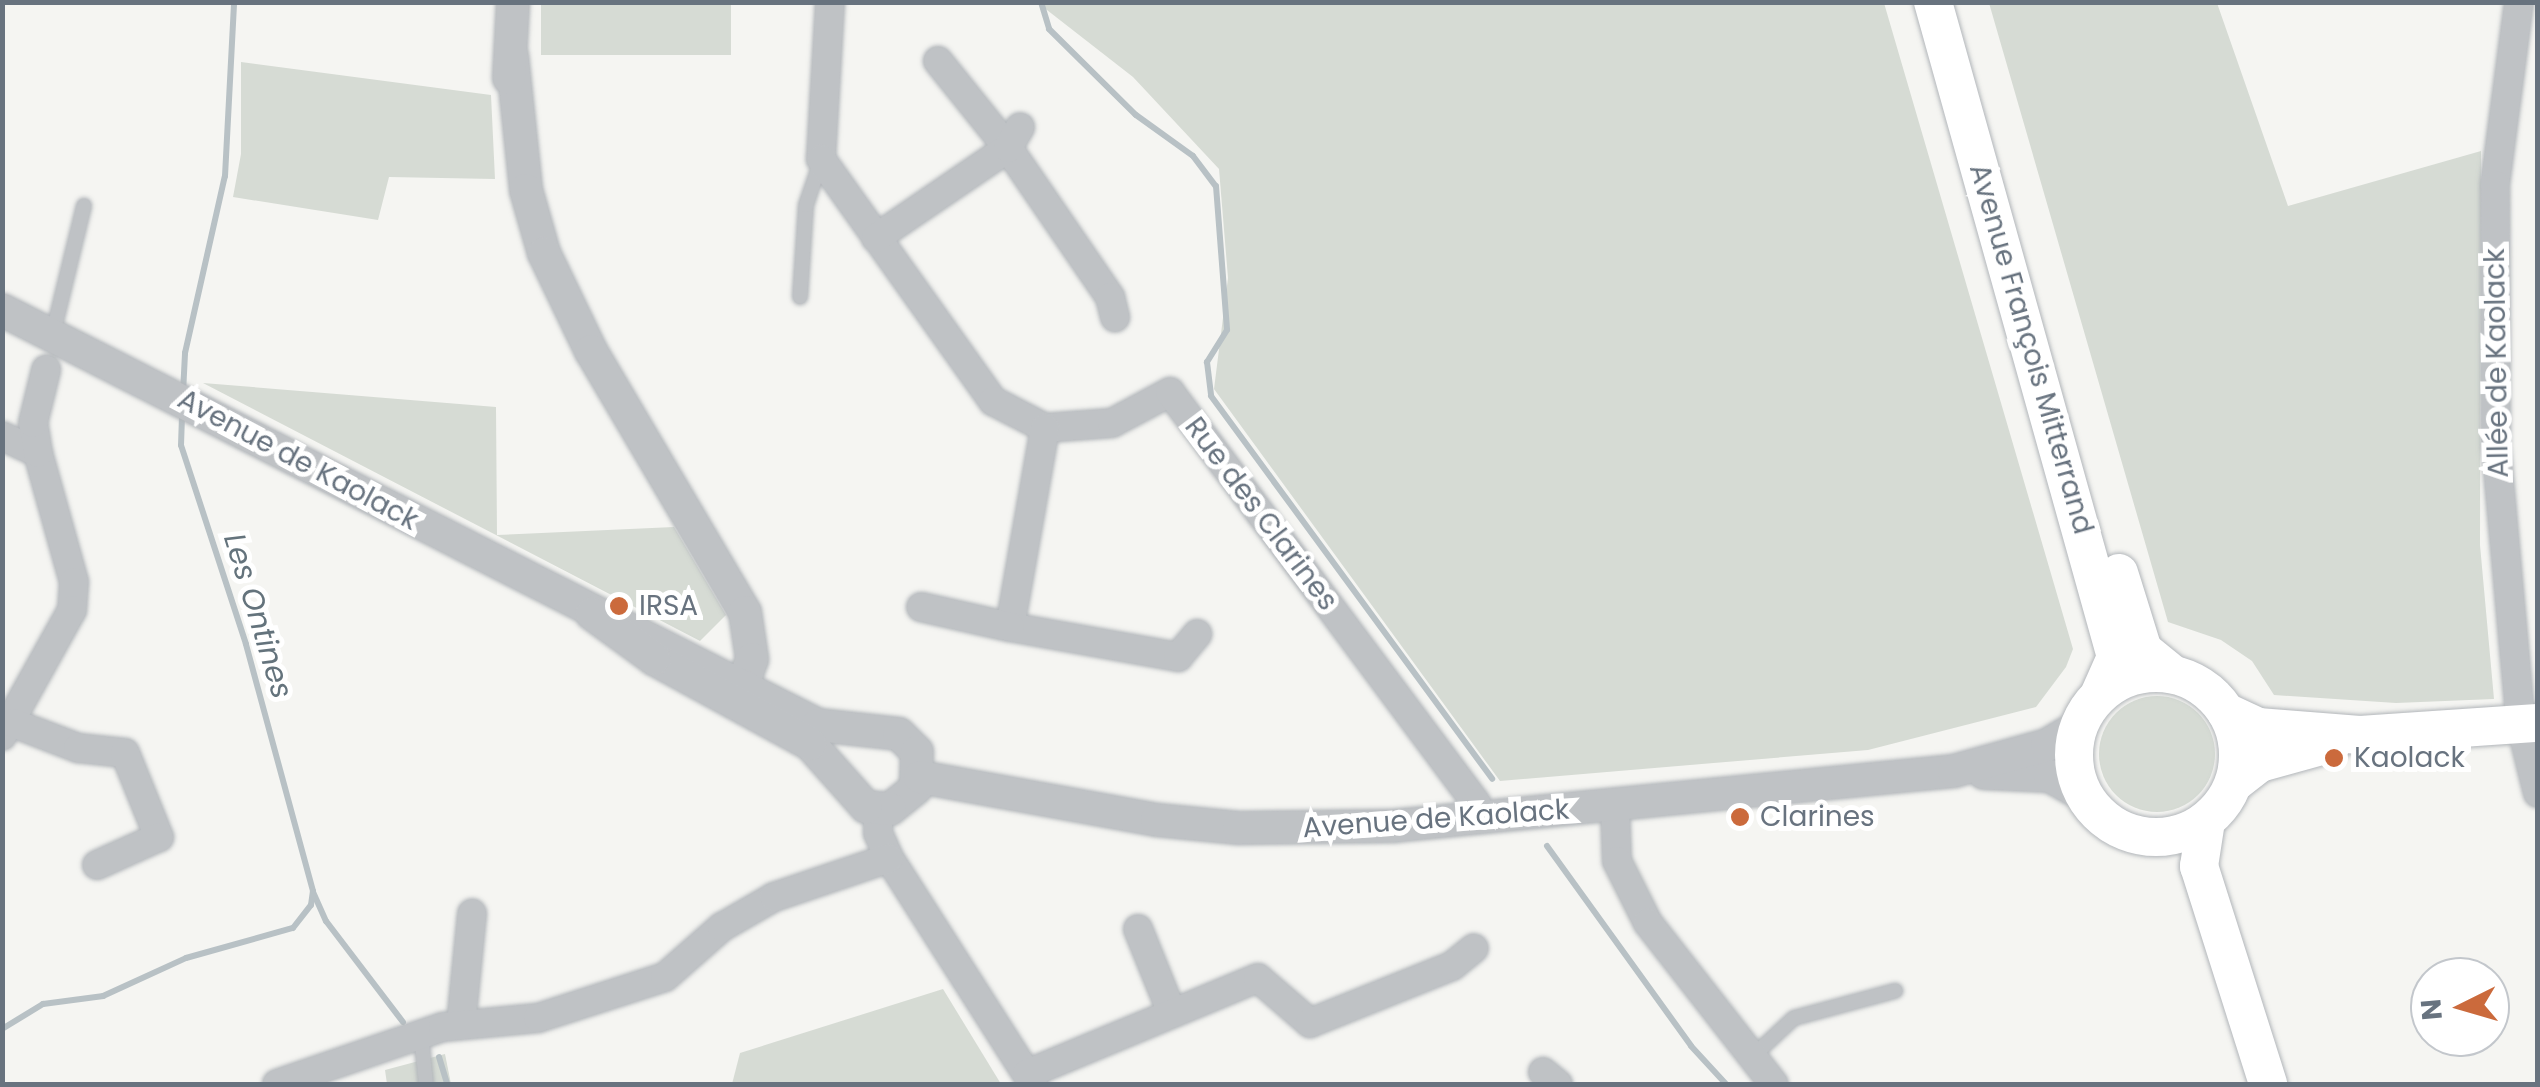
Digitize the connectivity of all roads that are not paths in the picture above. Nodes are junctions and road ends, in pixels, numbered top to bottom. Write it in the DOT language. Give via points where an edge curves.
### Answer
graph roads {
  1 [pos="513,2"];
  2 [pos="830,2"];
  3 [pos="1932,2"];
  4 [pos="1956,2"];
  5 [pos="2519,2"];
  6 [pos="938,61"];
  7 [pos="1014,138"];
  8 [pos="821,159"];
  9 [pos="84,206"];
  10 [pos="876,238"];
  11 [pos="800,297"];
  12 [pos="2,310"];
  13 [pos="1116,317"];
  14 [pos="53,332"];
  15 [pos="46,370"];
  16 [pos="1045,428"];
  17 [pos="2,436"];
  18 [pos="38,453"];
  19 [pos="921,606"];
  20 [pos="592,614"];
  21 [pos="1010,627"];
  22 [pos="1198,634"];
  23 [pos="2171,673"];
  24 [pos="743,685"];
  25 [pos="2100,693"];
  26 [pos="2226,712"];
  27 [pos="772,723"];
  28 [pos="2529,724"];
  29 [pos="2078,726"];
  30 [pos="8,729"];
  31 [pos="862,734"];
  32 [pos="2360,735"];
  33 [pos="1954,771"];
  34 [pos="920,777"];
  35 [pos="841,779"];
  36 [pos="2234,783"];
  37 [pos="2538,792"];
  38 [pos="2085,796"];
  39 [pos="1615,807"];
  40 [pos="878,810"];
  41 [pos="1478,819"];
  42 [pos="2206,821"];
  43 [pos="2144,836"];
  44 [pos="889,858"];
  45 [pos="97,866"];
  46 [pos="472,914"];
  47 [pos="1138,929"];
  48 [pos="1474,948"];
  49 [pos="1895,990"];
  50 [pos="1172,1014"];
  51 [pos="461,1024"];
  52 [pos="421,1034"];
  53 [pos="1752,1058"];
  54 [pos="2264,1070"];
  55 [pos="1030,1079"];
  56 [pos="277,1084"];
  57 [pos="426,1084"];
  58 [pos="1774,1084"];
  1 -- 24 [label="street" via="508,164 530,260 578,358 745,612 752,659"];
  2 -- 8 [label="street"];
  3 -- 25 [label="main road, Avenue François Mitterrand" via="2116,657"];
  4 -- 23 [label="main road, Avenue François Mitterrand" via="2143,650"];
  5 -- 28 [label="street, Allée de Kaolack" via="2495,185 2496,446"];
  6 -- 7 [label="street"];
  7 -- 10 [label="street"];
  7 -- 13 [label="street"];
  8 -- 10 [label="street"];
  8 -- 11 [label="lane" via="806,205"];
  9 -- 14 [label="lane"];
  10 -- 16 [label="street" via="993,401"];
  12 -- 14 [label="street, Avenue de Kaolack"];
  14 -- 20 [label="street, Avenue de Kaolack"];
  15 -- 18 [label="street" via="33,423"];
  16 -- 21 [label="street"];
  16 -- 41 [label="street, Rue des Clarines" via="1112,423 1170,392 1476,803"];
  17 -- 18 [label="street"];
  18 -- 30 [label="street" via="74,582 72,610"];
  19 -- 21 [label="street"];
  20 -- 24 [label="street, Avenue de Kaolack"];
  20 -- 27 [label="street, Avenue de Kaolack" via="654,659"];
  21 -- 22 [label="street" via="1178,657"];
  23 -- 25 [label="main road" via="2146,672"];
  23 -- 26 [label="main road" via="2212,694"];
  24 -- 27 [label="street"];
  24 -- 31 [label="street, Avenue de Kaolack" via="818,725"];
  25 -- 29 [label="main road"];
  26 -- 32 [label="main road" via="2258,727"];
  26 -- 36 [label="main road" via="2236,734"];
  27 -- 35 [label="street, Avenue de Kaolack" via="810,744"];
  28 -- 32 [label="main road"];
  28 -- 37 [label="street, Allée de Kaolack"];
  29 -- 33 [label="street, Avenue de Kaolack" via="2047,745"];
  29 -- 38 [label="main road" via="2076,774"];
  30 -- 45 [label="street" via="125,753 159,838"];
  31 -- 34 [label="street, Avenue de Kaolack" via="899,734 916,752"];
  31 -- 35 [label="street" via="844,752"];
  32 -- 36 [label="main road" via="2260,763"];
  33 -- 38 [label="street, Avenue de Kaolack" via="2050,776"];
  33 -- 39 [label="street, Avenue de Kaolack"];
  34 -- 40 [label="street" via="901,804"];
  34 -- 41 [label="street, Avenue de Kaolack" via="1239,828"];
  35 -- 40 [label="street, Avenue de Kaolack" via="854,801"];
  36 -- 42 [label="main road"];
  38 -- 43 [label="main road" via="2116,827"];
  39 -- 41 [label="street, Avenue de Kaolack"];
  39 -- 53 [label="street" via="1618,861 1648,924"];
  40 -- 44 [label="street"];
  42 -- 43 [label="main road" via="2177,835"];
  42 -- 54 [label="main road" via="2199,866"];
  43 -- 54 [label="main road" via="2168,856 2200,951"];
  44 -- 51 [label="street" via="774,897 722,928 665,977 538,1018"];
  44 -- 55 [label="street"];
  46 -- 51 [label="street"];
  47 -- 50 [label="street"];
  48 -- 50 [label="street" via="1452,966 1310,1022 1258,978"];
  49 -- 53 [label="lane" via="1794,1018"];
  50 -- 55 [label="street"];
  51 -- 52 [label="street"];
  52 -- 56 [label="street"];
  52 -- 57 [label="lane"];
  53 -- 58 [label="street"];
}
